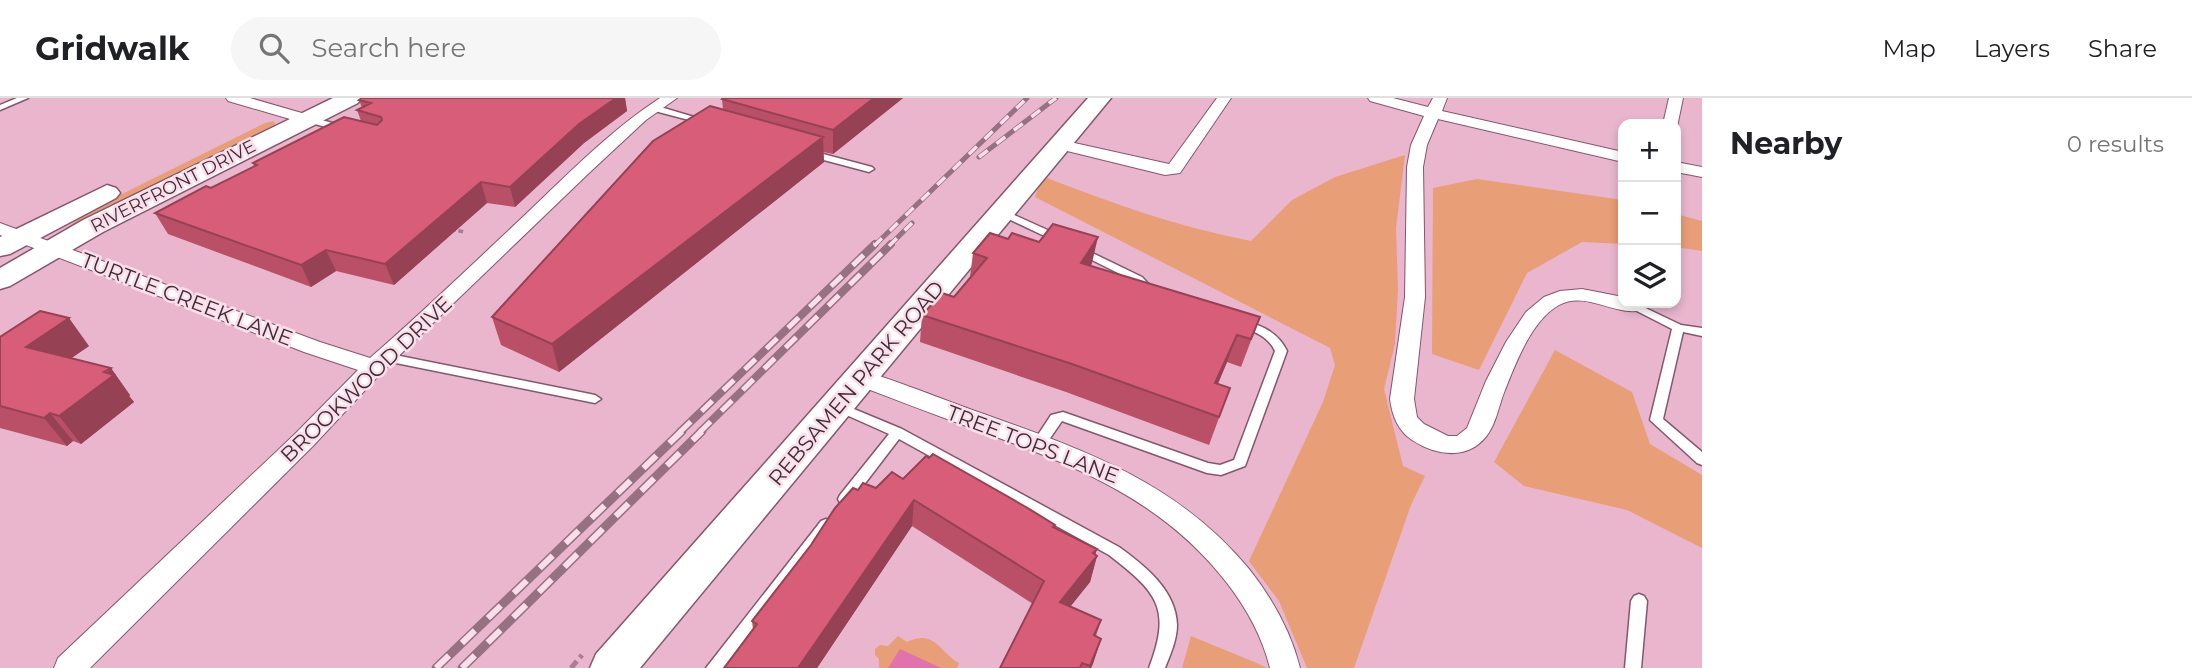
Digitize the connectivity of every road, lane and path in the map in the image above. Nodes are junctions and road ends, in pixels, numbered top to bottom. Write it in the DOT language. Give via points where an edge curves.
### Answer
graph roads {
  1 [pos="24,98"];
  2 [pos="233,98"];
  3 [pos="1100,98"];
  4 [pos="1224,98"];
  5 [pos="1375,98"];
  6 [pos="1675,98"];
  7 [pos="662,103"];
  8 [pos="1436,106"];
  9 [pos="0,108"];
  10 [pos="308,109"];
  11 [pos="353,109"];
  12 [pos="279,112"];
  13 [pos="1672,119"];
  14 [pos="720,127"];
  15 [pos="342,128"];
  16 [pos="352,131"];
  17 [pos="332,133"];
  18 [pos="1061,145"];
  19 [pos="794,149"];
  20 [pos="1618,156"];
  21 [pos="1681,168"];
  22 [pos="869,169"];
  23 [pos="1702,173"];
  24 [pos="1001,212"];
  25 [pos="451,229"];
  26 [pos="464,232"];
  27 [pos="7,238"];
  28 [pos="52,249"];
  29 [pos="0,280"];
  30 [pos="1163,298"];
  31 [pos="1618,303"];
  32 [pos="1639,308"];
  33 [pos="1229,319"];
  34 [pos="1678,327"];
  35 [pos="1702,332"];
  36 [pos="379,362"];
  37 [pos="849,392"];
  38 [pos="595,399"];
  39 [pos="897,432"];
  40 [pos="1039,444"];
  41 [pos="1702,460"];
  42 [pos="1639,601"];
  43 [pos="69,668"];
  44 [pos="612,668"];
  45 [pos="714,668"];
  46 [pos="1157,668"];
  47 [pos="1285,668"];
  48 [pos="1633,668"];
  1 -- 9 [label="lane"];
  2 -- 12 [label="street"];
  3 -- 18 [label="street, REBSAMEN PARK ROAD"];
  4 -- 18 [label="street" via="1174,169"];
  5 -- 8 [label="street"];
  6 -- 13 [label="street"];
  7 -- 14 [label="lane"];
  7 -- 36 [label="street, BROOKWOOD DRIVE" via="583,169"];
  8 -- 20 [label="street"];
  8 -- 31 [label="street" via="1415,167 1415,298 1402,399 1412,429 1443,444 1460,446 1471,440 1522,335 1541,309 1553,299 1575,295"];
  10 -- 11 [label="street, RIVERFRONT DRIVE"];
  10 -- 12 [label="street, RIVERFRONT DRIVE"];
  10 -- 15 [label="lane"];
  10 -- 28 [label="street, RIVERFRONT DRIVE"];
  11 -- 15 [label="lane"];
  12 -- 27 [label="street, RIVERFRONT DRIVE"];
  15 -- 16 [label="lane"];
  15 -- 17 [label="lane"];
  18 -- 24 [label="street, REBSAMEN PARK ROAD"];
  19 -- 22 [label="lane"];
  21 -- 23 [label="street"];
  24 -- 30 [label="lane" via="1138,279"];
  24 -- 37 [label="street, REBSAMEN PARK ROAD"];
  25 -- 26 [label="path"];
  27 -- 28 [label="street, TURTLE CREEK LANE"];
  28 -- 29 [label="street, RIVERFRONT DRIVE"];
  28 -- 36 [label="street, TURTLE CREEK LANE" via="312,347"];
  32 -- 34 [label="lane"];
  33 -- 40 [label="lane" via="1269,334 1281,351 1240,463 1221,470 1207,468 1063,415"];
  34 -- 35 [label="lane"];
  34 -- 41 [label="lane" via="1656,420"];
  36 -- 38 [label="lane"];
  36 -- 43 [label="street, BROOKWOOD DRIVE"];
  37 -- 39 [label="lane"];
  37 -- 40 [label="street, TREE TOPS LANE"];
  37 -- 44 [label="street, REBSAMEN PARK ROAD"];
  39 -- 45 [label="lane"];
  39 -- 46 [label="lane" via="1133,565 1166,605 1170,626"];
  40 -- 47 [label="street, TREE TOPS LANE" via="1119,476 1203,534 1262,609"];
  42 -- 48 [label="lane"];
}
